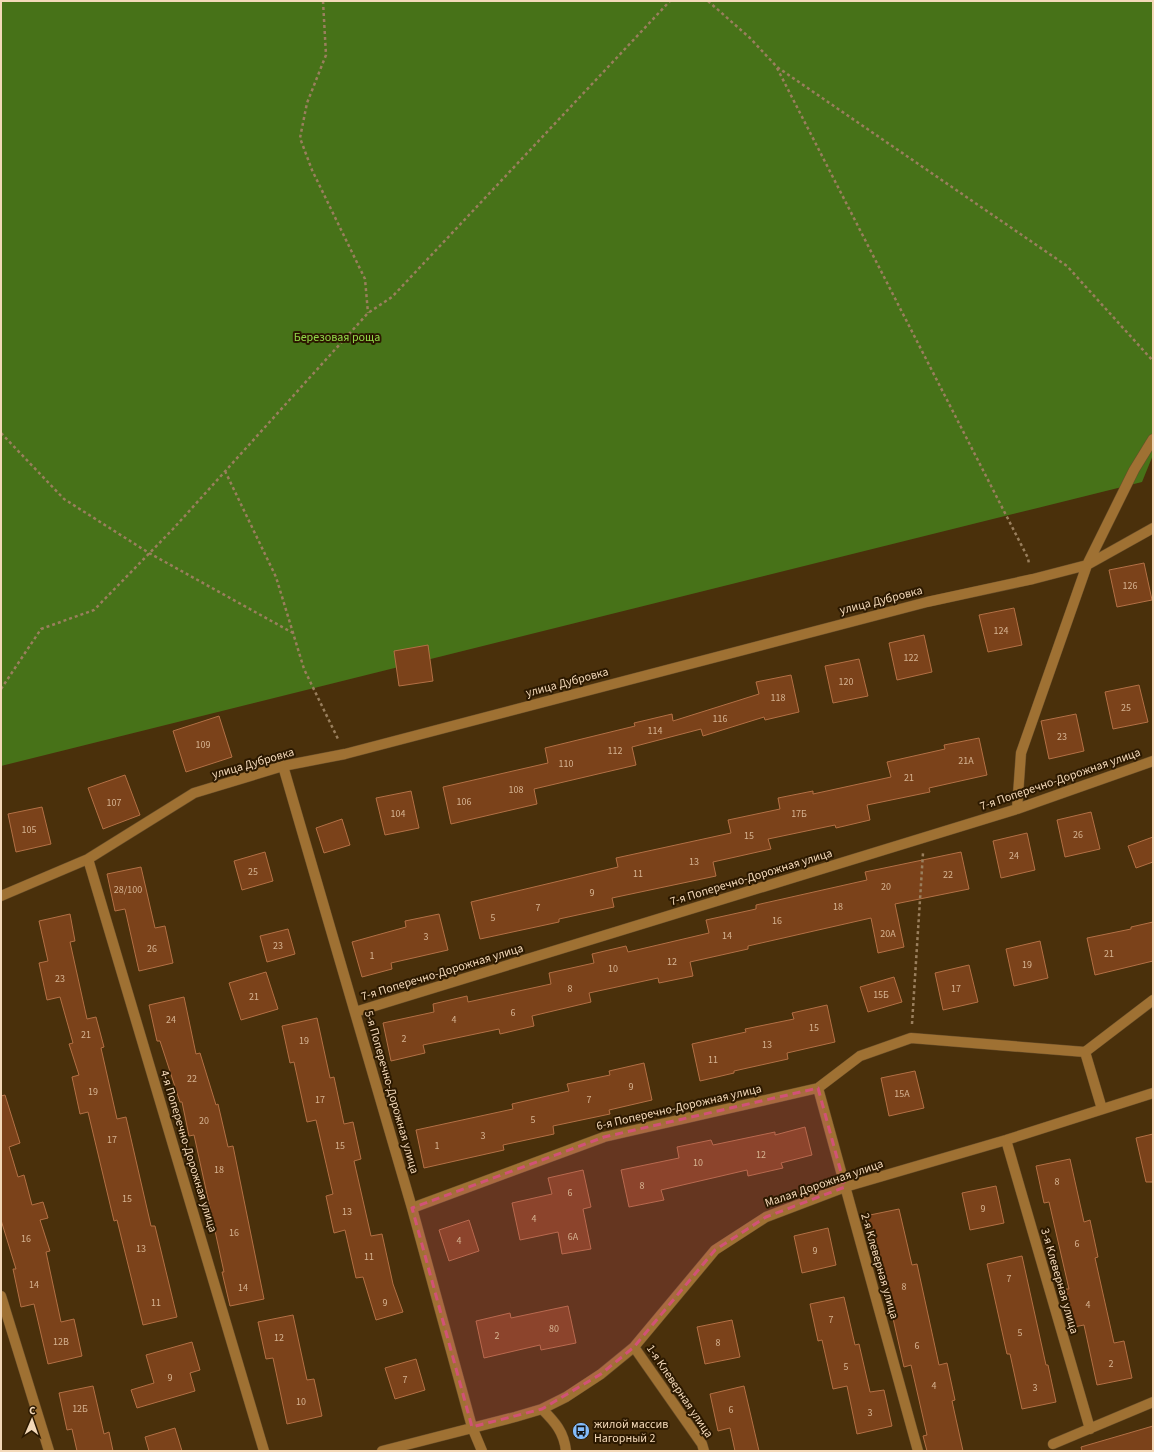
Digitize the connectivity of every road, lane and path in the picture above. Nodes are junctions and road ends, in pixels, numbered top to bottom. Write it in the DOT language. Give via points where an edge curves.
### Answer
graph roads {
  1 [pos="323,1"];
  2 [pos="670,1"];
  3 [pos="708,1"];
  4 [pos="777,67"];
  5 [pos="368,313"];
  6 [pos="1153,361"];
  7 [pos="1,433"];
  8 [pos="1153,439"];
  9 [pos="225,471"];
  10 [pos="1153,528"];
  11 [pos="149,553"];
  12 [pos="1087,565"];
  13 [pos="1033,579"];
  14 [pos="293,633"];
  15 [pos="1,689"];
  16 [pos="345,754"];
  17 [pos="1153,761"];
  18 [pos="283,766"];
  19 [pos="1017,809"];
  20 [pos="924,838"];
  21 [pos="88,859"];
  22 [pos="1,896"];
  23 [pos="1153,1000"];
  24 [pos="355,1012"];
  25 [pos="911,1038"];
  26 [pos="1084,1052"];
  27 [pos="818,1088"];
  28 [pos="1153,1093"];
  29 [pos="1102,1109"];
  30 [pos="1006,1140"];
  31 [pos="845,1187"];
  32 [pos="412,1208"];
  33 [pos="1,1296"];
  34 [pos="634,1347"];
  35 [pos="1153,1402"];
  36 [pos="542,1409"];
  37 [pos="472,1427"];
  38 [pos="1090,1429"];
  39 [pos="1053,1444"];
  40 [pos="49,1451"];
  41 [pos="264,1451"];
  42 [pos="382,1451"];
  43 [pos="482,1451"];
  44 [pos="566,1451"];
  45 [pos="704,1451"];
  46 [pos="918,1451"];
  1 -- 5 [label="path" via="326,55 307,103 300,138 312,170 365,279"];
  2 -- 5 [label="path" via="392,296"];
  3 -- 4 [label="path" via="750,38"];
  4 -- 6 [label="path" via="1067,266"];
  4 -- 13 [label="path" via="1028,558"];
  5 -- 9 [label="path"];
  7 -- 11 [label="path" via="64,499"];
  8 -- 12 [label="street" via="1134,470"];
  9 -- 11 [label="path"];
  9 -- 14 [label="path" via="276,577"];
  10 -- 12 [label="street, улица Дубровка"];
  11 -- 14 [label="path"];
  11 -- 15 [label="path" via="94,610 41,629"];
  12 -- 13 [label="street, улица Дубровка"];
  12 -- 19 [label="street" via="1021,753"];
  13 -- 16 [label="street, улица Дубровка" via="927,602"];
  14 -- 16 [label="path" via="304,669"];
  16 -- 18 [label="street, улица Дубровка"];
  17 -- 19 [label="street, 7-я Поперечно-Дорожная улица"];
  18 -- 21 [label="street, улица Дубровка" via="194,793"];
  18 -- 24 [label="street, 5-я Поперечно-Дорожная улица"];
  19 -- 20 [label="street, 7-я Поперечно-Дорожная улица"];
  20 -- 24 [label="street, 7-я Поперечно-Дорожная улица"];
  20 -- 25 [label="path"];
  21 -- 22 [label="street, улица Дубровка"];
  21 -- 41 [label="street, 4-я Поперечно-Дорожная улица"];
  23 -- 26 [label="street"];
  24 -- 32 [label="street, 5-я Поперечно-Дорожная улица"];
  25 -- 26 [label="street"];
  25 -- 27 [label="street" via="860,1056"];
  26 -- 29 [label="street"];
  27 -- 31 [label="street, 2-я Клеверная улица"];
  27 -- 32 [label="street, 6-я Поперечно-Дорожная улица" via="604,1137"];
  28 -- 29 [label="street, Малая Дорожная улица"];
  29 -- 30 [label="street, Малая Дорожная улица"];
  30 -- 31 [label="street, Малая Дорожная улица"];
  30 -- 38 [label="street, 3-я Клеверная улица"];
  31 -- 34 [label="street, Малая Дорожная улица" via="766,1217 715,1250"];
  31 -- 46 [label="street, 2-я Клеверная улица"];
  32 -- 37 [label="street, 5-я Поперечно-Дорожная улица"];
  33 -- 40 [label="street"];
  34 -- 36 [label="street, Малая Дорожная улица" via="602,1374"];
  34 -- 45 [label="street, 1-я Клеверная улица" via="702,1444"];
  35 -- 38 [label="street"];
  36 -- 37 [label="street, Малая Дорожная улица"];
  36 -- 44 [label="street" via="556,1423 565,1439"];
  37 -- 42 [label="street, Малая Дорожная улица"];
  37 -- 43 [label="street, 5-я Поперечно-Дорожная улица"];
  38 -- 39 [label="street"];
}
